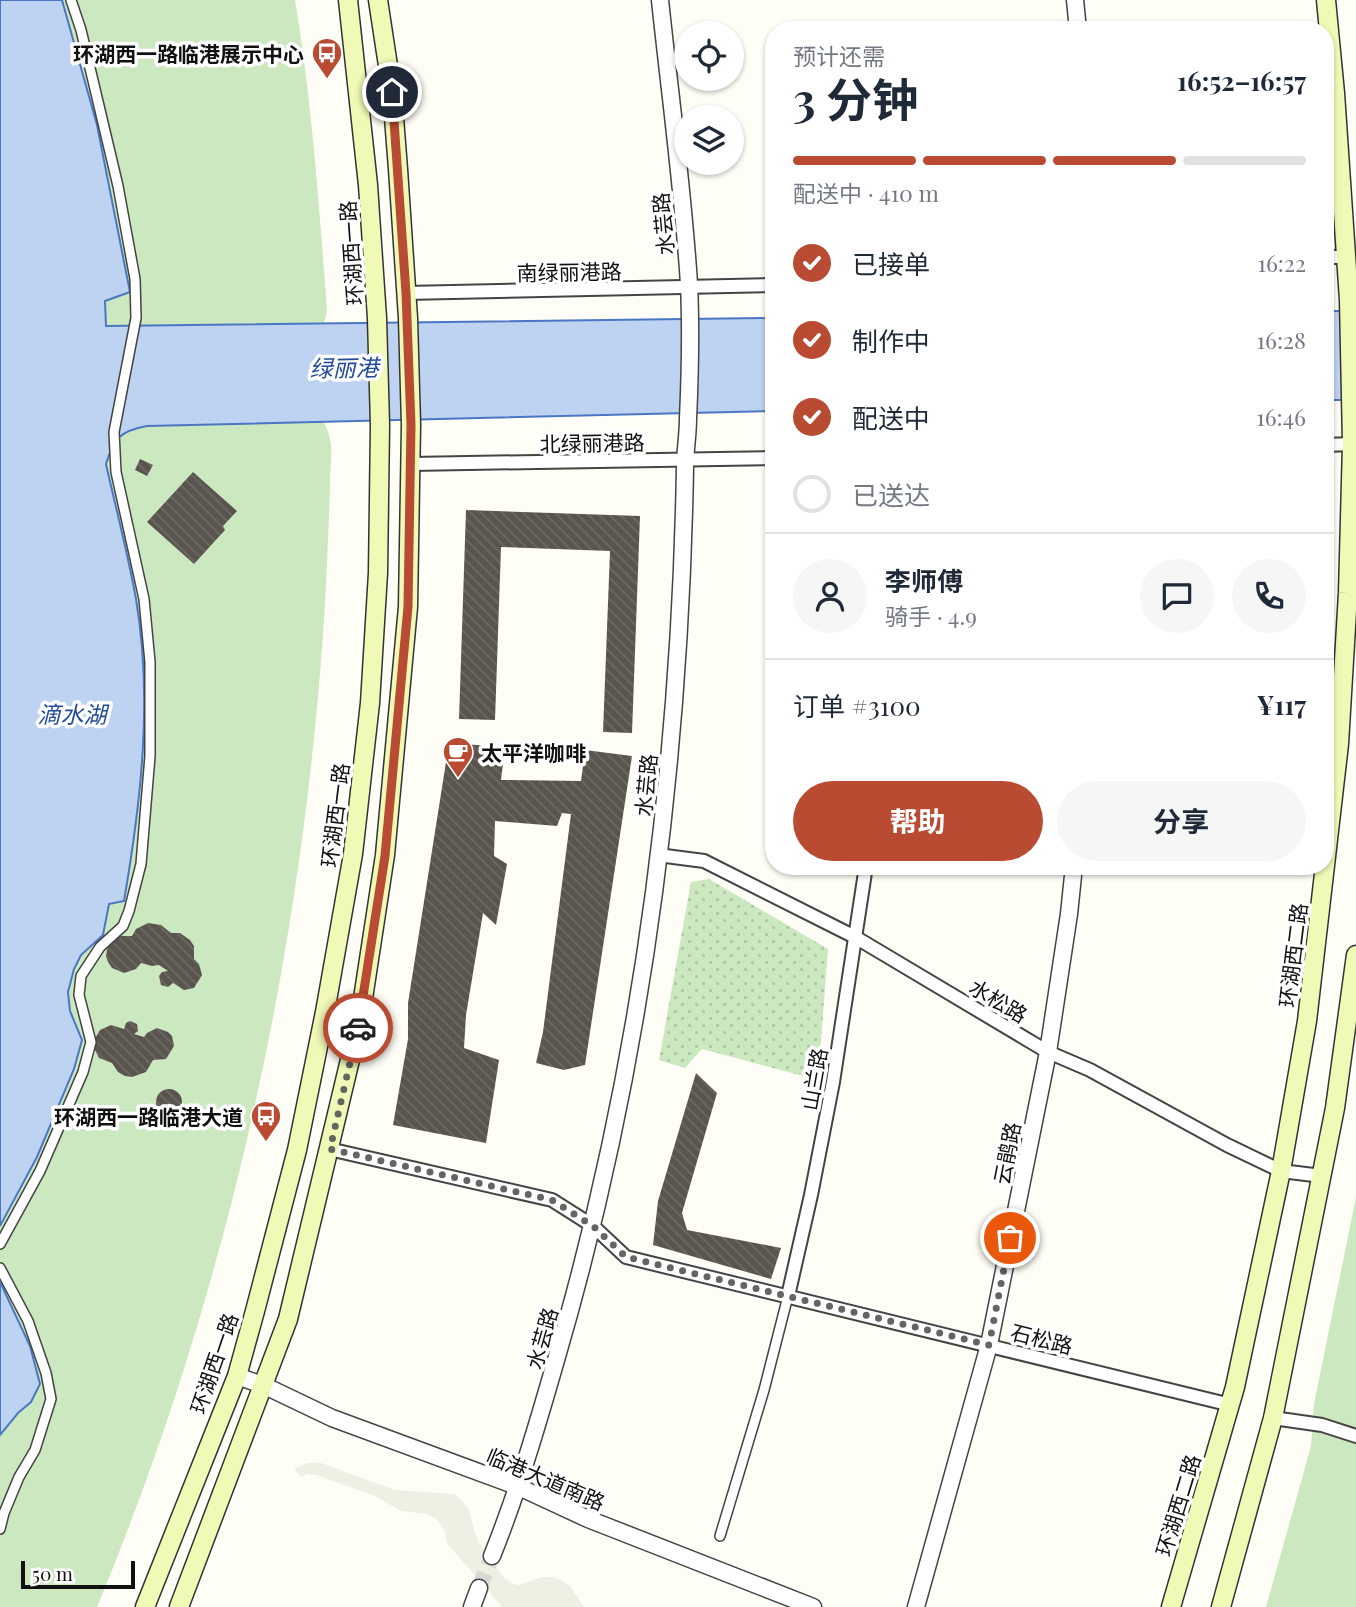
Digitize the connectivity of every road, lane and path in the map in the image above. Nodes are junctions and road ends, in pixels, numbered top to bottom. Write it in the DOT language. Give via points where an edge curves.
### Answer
graph roads {
  1 [pos="71,0"];
  2 [pos="348,0"];
  3 [pos="378,0"];
  4 [pos="660,0"];
  5 [pos="1074,0"];
  6 [pos="1326,0"];
  7 [pos="1077,21"];
  8 [pos="1328,21"];
  9 [pos="1334,103"];
  10 [pos="1334,257"];
  11 [pos="1346,257"];
  12 [pos="765,285"];
  13 [pos="689,287"];
  14 [pos="406,293"];
  15 [pos="1352,444"];
  16 [pos="1334,445"];
  17 [pos="765,458"];
  18 [pos="685,460"];
  19 [pos="411,464"];
  20 [pos="1334,787"];
  21 [pos="658,855"];
  22 [pos="865,875"];
  23 [pos="1073,875"];
  24 [pos="1324,875"];
  25 [pos="856,937"];
  26 [pos="1356,956"];
  27 [pos="1048,1052"];
  28 [pos="330,1149"];
  29 [pos="1281,1171"];
  30 [pos="1322,1176"];
  31 [pos="593,1226"];
  32 [pos="0,1244"];
  33 [pos="0,1268"];
  34 [pos="788,1296"];
  35 [pos="989,1345"];
  36 [pos="237,1376"];
  37 [pos="265,1385"];
  38 [pos="1231,1405"];
  39 [pos="1273,1418"];
  40 [pos="1356,1436"];
  41 [pos="519,1487"];
  42 [pos="0,1529"];
  43 [pos="720,1536"];
  44 [pos="492,1556"];
  45 [pos="480,1588"];
  46 [pos="145,1607"];
  47 [pos="179,1607"];
  48 [pos="472,1607"];
  49 [pos="813,1607"];
  50 [pos="916,1607"];
  51 [pos="1171,1607"];
  52 [pos="1221,1607"];
  1 -- 32 [label="street" via="118,186 135,279 136,318 114,432 116,472 144,599 150,662 150,756 141,864 123,926 100,947 81,976 79,995 91,1042 83,1072 40,1171"];
  2 -- 36 [label="main road, 环湖西一路" via="377,318 378,573 371,690 353,853 325,1012 297,1150"];
  3 -- 14 [label="main road" via="392,92"];
  4 -- 13 [label="street, 水芸路"];
  5 -- 7 [label="street"];
  6 -- 8 [label="main road, 环湖西二路"];
  9 -- 11 [label="main road, 环湖西二路"];
  10 -- 11 [label="street"];
  11 -- 15 [label="main road, 环湖西二路"];
  12 -- 13 [label="street, 南绿丽港路"];
  13 -- 14 [label="street, 南绿丽港路"];
  13 -- 18 [label="street, 水芸路"];
  14 -- 19 [label="main road"];
  15 -- 16 [label="street"];
  15 -- 20 [label="main road, 环湖西二路" via="1348,593"];
  17 -- 18 [label="street, 北绿丽港路"];
  18 -- 19 [label="street, 北绿丽港路"];
  18 -- 21 [label="street, 水芸路" via="680,640"];
  19 -- 28 [label="main road" via="408,607 385,856 360,1018"];
  21 -- 25 [label="street, 水松路" via="704,861"];
  21 -- 31 [label="street, 水芸路" via="632,1029"];
  22 -- 25 [label="street, 山兰路"];
  23 -- 27 [label="street, 云鹃路"];
  24 -- 29 [label="main road, 环湖西二路" via="1307,1021"];
  25 -- 27 [label="street, 水松路"];
  25 -- 34 [label="street, 山兰路" via="828,1107"];
  26 -- 30 [label="main road"];
  27 -- 29 [label="street, 水松路"];
  27 -- 35 [label="street, 云鹃路"];
  28 -- 31 [label="street, 石松路" via="552,1200"];
  28 -- 37 [label="main road" via="288,1319"];
  29 -- 30 [label="street, 水松路"];
  29 -- 38 [label="main road, 环湖西二路"];
  30 -- 39 [label="main road"];
  31 -- 34 [label="street, 石松路" via="626,1257"];
  31 -- 41 [label="street, 水芸路"];
  33 -- 42 [label="street" via="29,1321 51,1399 35,1450 19,1477"];
  34 -- 35 [label="street, 石松路"];
  34 -- 43 [label="street"];
  35 -- 38 [label="street, 石松路"];
  35 -- 50 [label="street, 云鹃路"];
  36 -- 37 [label="street, 临港大道南路"];
  36 -- 46 [label="main road, 环湖西一路"];
  37 -- 41 [label="street, 临港大道南路" via="332,1418"];
  37 -- 47 [label="main road"];
  38 -- 51 [label="main road, 环湖西二路"];
  39 -- 40 [label="street" via="1322,1425"];
  39 -- 52 [label="main road"];
  41 -- 44 [label="street, 水芸路"];
  41 -- 49 [label="street, 临港大道南路" via="588,1519"];
  45 -- 48 [label="street"];
}
